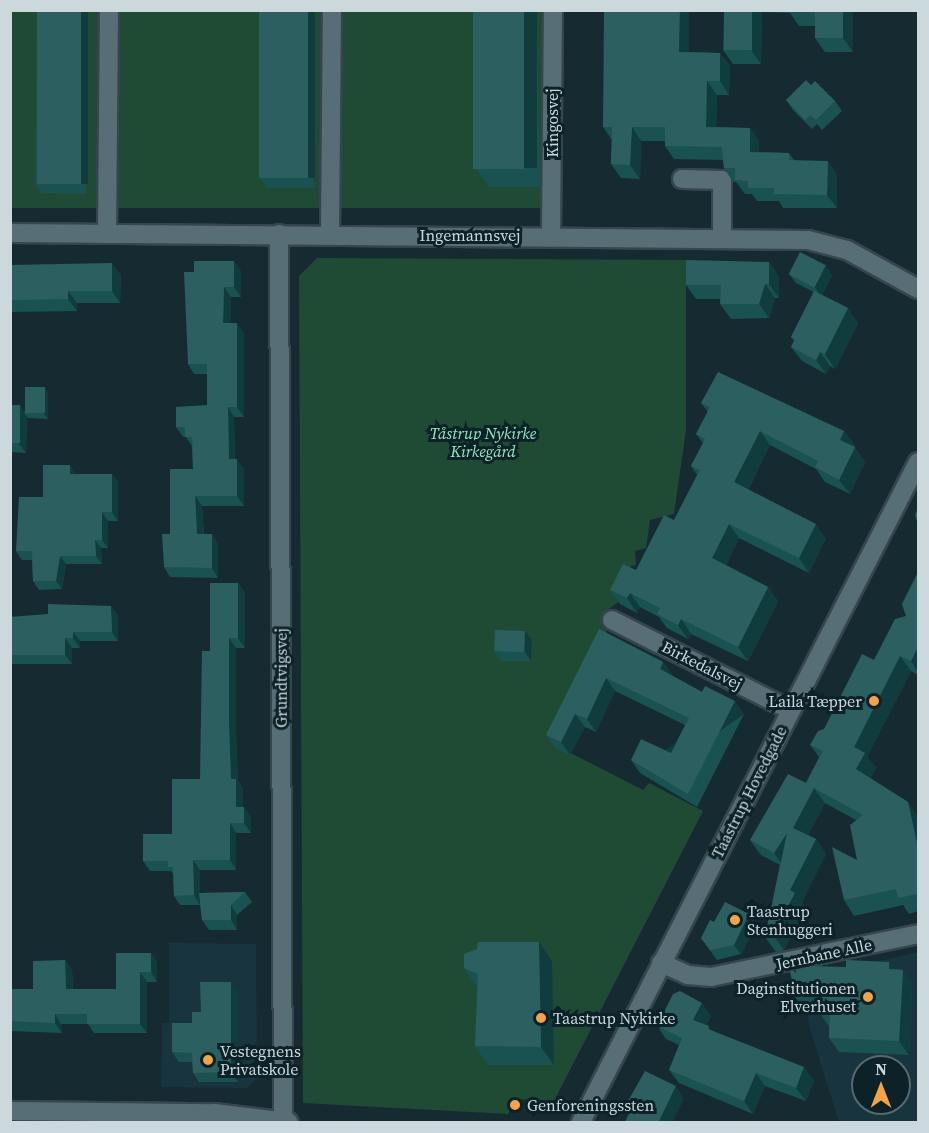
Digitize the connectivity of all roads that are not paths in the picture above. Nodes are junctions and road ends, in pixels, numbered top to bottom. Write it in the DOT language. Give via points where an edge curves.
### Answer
graph roads {
  1 [pos="110,10"];
  2 [pos="332,10"];
  3 [pos="553,10"];
  4 [pos="682,179"];
  5 [pos="10,233"];
  6 [pos="107,234"];
  7 [pos="279,234"];
  8 [pos="330,234"];
  9 [pos="551,235"];
  10 [pos="722,238"];
  11 [pos="918,289"];
  12 [pos="918,462"];
  13 [pos="612,620"];
  14 [pos="790,710"];
  15 [pos="918,934"];
  16 [pos="661,963"];
  17 [pos="10,1111"];
  18 [pos="283,1122"];
  19 [pos="288,1122"];
  20 [pos="581,1122"];
  1 -- 6 [label="street"];
  2 -- 8 [label="street"];
  3 -- 9 [label="street, Kingosvej"];
  4 -- 10 [label="street" via="722,180"];
  5 -- 6 [label="street, Ingemannsvej"];
  6 -- 7 [label="street, Ingemannsvej"];
  7 -- 8 [label="street, Ingemannsvej"];
  7 -- 18 [label="street, Grundtvigsvej"];
  8 -- 9 [label="street, Ingemannsvej"];
  9 -- 10 [label="street, Ingemannsvej"];
  10 -- 11 [label="street, Ingemannsvej" via="826,243"];
  12 -- 14 [label="street, Taastrup Hovedgade"];
  13 -- 14 [label="street, Birkedalsvej"];
  14 -- 16 [label="street, Taastrup Hovedgade"];
  15 -- 16 [label="street, Jernbane Alle" via="711,978 688,975"];
  16 -- 20 [label="street, Taastrup Hovedgade"];
  17 -- 18 [label="street" via="214,1113"];
  18 -- 19 [label="street"];
}
